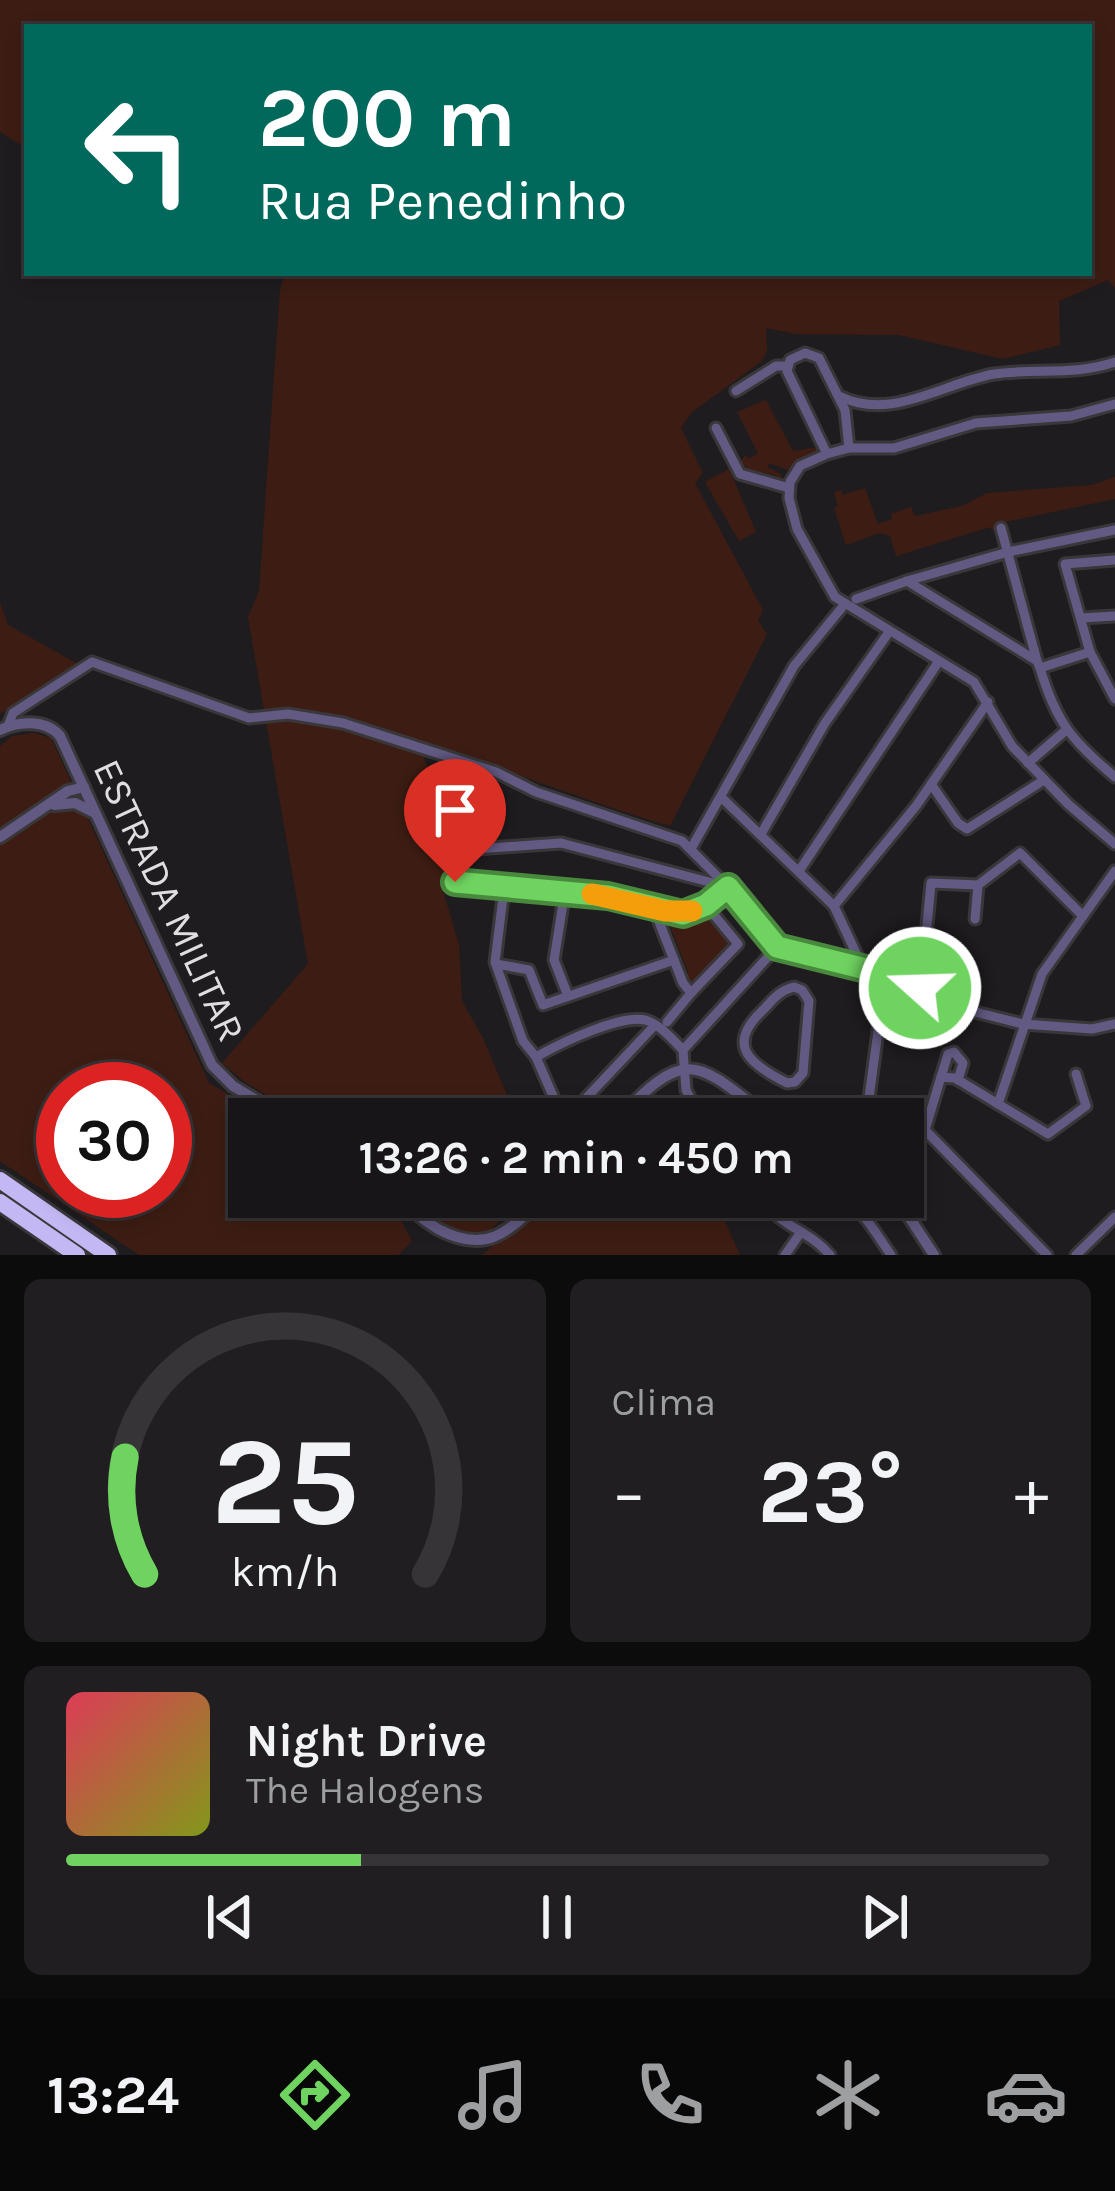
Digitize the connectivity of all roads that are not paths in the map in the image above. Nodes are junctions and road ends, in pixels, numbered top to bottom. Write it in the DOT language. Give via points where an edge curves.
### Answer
graph roads {
  1 [pos="1115,362"];
  2 [pos="787,366"];
  3 [pos="752,383"];
  4 [pos="736,391"];
  5 [pos="839,396"];
  6 [pos="759,398"];
  7 [pos="1115,404"];
  8 [pos="716,428"];
  9 [pos="849,448"];
  10 [pos="827,454"];
  11 [pos="789,488"];
  12 [pos="1001,528"];
  13 [pos="1115,530"];
  14 [pos="1008,552"];
  15 [pos="1115,560"];
  16 [pos="907,581"];
  17 [pos="856,599"];
  18 [pos="844,605"];
  19 [pos="1115,616"];
  20 [pos="1081,618"];
  21 [pos="889,632"];
  22 [pos="1090,652"];
  23 [pos="939,661"];
  24 [pos="1039,664"];
  25 [pos="1115,700"];
  26 [pos="988,701"];
  27 [pos="4,728"];
  28 [pos="1066,731"];
  29 [pos="72,761"];
  30 [pos="1028,763"];
  31 [pos="1115,777"];
  32 [pos="1044,780"];
  33 [pos="931,784"];
  34 [pos="84,787"];
  35 [pos="722,796"];
  36 [pos="58,801"];
  37 [pos="96,814"];
  38 [pos="761,834"];
  39 [pos="0,838"];
  40 [pos="1115,844"];
  41 [pos="692,848"];
  42 [pos="476,849"];
  43 [pos="799,871"];
  44 [pos="1115,872"];
  45 [pos="455,882"];
  46 [pos="979,885"];
  47 [pos="728,887"];
  48 [pos="504,889"];
  49 [pos="566,891"];
  50 [pos="706,905"];
  51 [pos="834,906"];
  52 [pos="653,908"];
  53 [pos="1084,916"];
  54 [pos="975,919"];
  55 [pos="777,947"];
  56 [pos="674,960"];
  57 [pos="496,964"];
  58 [pos="863,968"];
  59 [pos="886,974"];
  60 [pos="920,988"];
  61 [pos="692,993"];
  62 [pos="568,996"];
  63 [pos="750,1020"];
  64 [pos="661,1023"];
  65 [pos="1023,1024"];
  66 [pos="1115,1024"];
  67 [pos="683,1050"];
  68 [pos="536,1057"];
  69 [pos="686,1069"];
  70 [pos="1076,1074"];
  71 [pos="941,1076"];
  72 [pos="958,1080"];
  73 [pos="253,1098"];
  74 [pos="554,1098"];
  75 [pos="587,1098"];
  76 [pos="638,1098"];
  77 [pos="690,1098"];
  78 [pos="744,1098"];
  79 [pos="869,1098"];
  80 [pos="998,1103"];
  81 [pos="925,1130"];
  82 [pos="0,1180"];
  83 [pos="0,1202"];
  84 [pos="1115,1217"];
  85 [pos="421,1218"];
  86 [pos="522,1218"];
  87 [pos="775,1218"];
  88 [pos="867,1218"];
  89 [pos="910,1218"];
  90 [pos="801,1232"];
  91 [pos="77,1255"];
  92 [pos="107,1255"];
  93 [pos="785,1255"];
  94 [pos="830,1255"];
  95 [pos="891,1255"];
  96 [pos="934,1255"];
  97 [pos="1048,1255"];
  98 [pos="1076,1255"];
  1 -- 5 [label="street" via="990,375 894,404"];
  2 -- 3 [label="street"];
  2 -- 5 [label="street" via="813,353"];
  2 -- 10 [label="street"];
  3 -- 4 [label="street"];
  3 -- 6 [label="street"];
  5 -- 9 [label="street"];
  7 -- 9 [label="street" via="1071,416 976,422 894,448"];
  8 -- 11 [label="street" via="740,474"];
  9 -- 10 [label="street"];
  10 -- 11 [label="street" via="800,466"];
  11 -- 18 [label="street" via="796,526"];
  12 -- 14 [label="street"];
  13 -- 14 [label="street"];
  14 -- 16 [label="street"];
  14 -- 24 [label="street"];
  15 -- 20 [label="street" via="1065,564"];
  16 -- 17 [label="street"];
  16 -- 24 [label="street"];
  18 -- 21 [label="street"];
  18 -- 35 [label="street" via="794,665"];
  19 -- 20 [label="street"];
  20 -- 22 [label="street"];
  21 -- 23 [label="street"];
  21 -- 38 [label="street"];
  22 -- 24 [label="street"];
  22 -- 25 [label="street"];
  23 -- 26 [label="street"];
  23 -- 43 [label="street"];
  24 -- 28 [label="street"];
  26 -- 30 [label="street"];
  26 -- 33 [label="street"];
  27 -- 29 [label="street, ESTRADA MILITAR" via="54,728"];
  27 -- 41 [label="street" via="13,712 92,662 249,718 288,714 343,723"];
  28 -- 30 [label="street"];
  28 -- 31 [label="street"];
  29 -- 34 [label="street, ESTRADA MILITAR"];
  29 -- 36 [label="street"];
  30 -- 32 [label="street"];
  32 -- 33 [label="street" via="967,829"];
  32 -- 40 [label="street"];
  33 -- 51 [label="street"];
  34 -- 36 [label="street"];
  34 -- 37 [label="street, ESTRADA MILITAR"];
  35 -- 38 [label="street"];
  35 -- 41 [label="street"];
  36 -- 37 [label="street"];
  36 -- 39 [label="street"];
  37 -- 73 [label="street, ESTRADA MILITAR" via="212,1065"];
  38 -- 43 [label="street"];
  41 -- 47 [label="street"];
  42 -- 47 [label="street" via="561,843"];
  43 -- 51 [label="street"];
  44 -- 53 [label="street"];
  45 -- 48 [label="street"];
  46 -- 53 [label="street" via="1020,853"];
  46 -- 54 [label="street"];
  46 -- 60 [label="street" via="931,877"];
  47 -- 50 [label="street"];
  47 -- 55 [label="street"];
  48 -- 49 [label="street"];
  48 -- 57 [label="street"];
  49 -- 52 [label="street"];
  49 -- 62 [label="street" via="554,960"];
  50 -- 52 [label="street" via="683,914"];
  50 -- 61 [label="street" via="738,944"];
  51 -- 58 [label="street"];
  52 -- 56 [label="street"];
  53 -- 65 [label="street" via="1042,974"];
  55 -- 58 [label="street"];
  55 -- 67 [label="street"];
  56 -- 61 [label="street"];
  56 -- 62 [label="street"];
  57 -- 62 [label="street" via="529,970 543,1005"];
  57 -- 68 [label="street"];
  58 -- 59 [label="street"];
  59 -- 60 [label="street"];
  59 -- 79 [label="street"];
  60 -- 65 [label="street"];
  61 -- 64 [label="street"];
  63 -- 63 [label="street" via="742,1041 747,1055 783,1082 801,1078 809,1001 802,990 781,991"];
  64 -- 67 [label="street"];
  64 -- 68 [label="street" via="616,1024"];
  64 -- 75 [label="street"];
  65 -- 66 [label="street"];
  65 -- 80 [label="street"];
  67 -- 69 [label="street"];
  68 -- 74 [label="street"];
  69 -- 76 [label="street" via="656,1080"];
  69 -- 77 [label="street"];
  69 -- 78 [label="street" via="718,1078"];
  70 -- 80 [label="street" via="1087,1106 1055,1132"];
  71 -- 72 [label="street"];
  71 -- 72 [label="street" via="954,1052 963,1063"];
  71 -- 81 [label="street"];
  72 -- 80 [label="street"];
  81 -- 97 [label="street"];
  82 -- 92 [label="highway"];
  83 -- 91 [label="highway"];
  84 -- 98 [label="street"];
  85 -- 86 [label="street" via="463,1244 484,1244"];
  87 -- 90 [label="street"];
  88 -- 95 [label="street"];
  89 -- 96 [label="street"];
  90 -- 93 [label="street"];
  90 -- 94 [label="street"];
}
